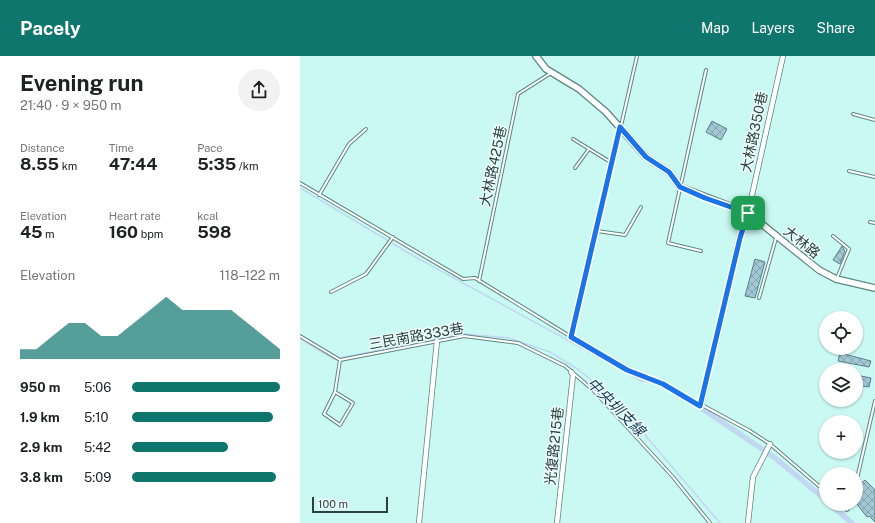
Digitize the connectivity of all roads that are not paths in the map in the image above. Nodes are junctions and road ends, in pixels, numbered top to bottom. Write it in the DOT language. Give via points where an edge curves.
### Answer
graph roads {
  1 [pos="536,56"];
  2 [pos="637,56"];
  3 [pos="783,56"];
  4 [pos="706,70"];
  5 [pos="552,73"];
  6 [pos="853,114"];
  7 [pos="875,120"];
  8 [pos="620,127"];
  9 [pos="366,129"];
  10 [pos="573,139"];
  11 [pos="589,149"];
  12 [pos="612,163"];
  13 [pos="575,168"];
  14 [pos="849,170"];
  15 [pos="875,177"];
  16 [pos="300,183"];
  17 [pos="680,187"];
  18 [pos="320,195"];
  19 [pos="641,207"];
  20 [pos="748,213"];
  21 [pos="870,222"];
  22 [pos="875,223"];
  23 [pos="597,231"];
  24 [pos="777,236"];
  25 [pos="833,236"];
  26 [pos="393,237"];
  27 [pos="701,251"];
  28 [pos="836,279"];
  29 [pos="480,281"];
  30 [pos="875,288"];
  31 [pos="331,292"];
  32 [pos="759,298"];
  33 [pos="300,336"];
  34 [pos="571,337"];
  35 [pos="438,341"];
  36 [pos="340,360"];
  37 [pos="571,372"];
  38 [pos="335,392"];
  39 [pos="875,401"];
  40 [pos="700,406"];
  41 [pos="769,444"];
  42 [pos="860,467"];
  43 [pos="819,486"];
  44 [pos="419,523"];
  45 [pos="557,523"];
  46 [pos="710,523"];
  47 [pos="748,523"];
  1 -- 5 [label="street, 大林路"];
  2 -- 8 [label="lane"];
  3 -- 20 [label="street, 大林路350巷"];
  4 -- 17 [label="lane"];
  5 -- 8 [label="street, 大林路" via="579,89"];
  5 -- 29 [label="lane, 大林路425巷" via="518,94"];
  6 -- 7 [label="lane"];
  8 -- 12 [label="lane"];
  8 -- 17 [label="street, 大林路" via="646,157 669,172"];
  9 -- 18 [label="lane" via="349,144"];
  10 -- 11 [label="lane"];
  11 -- 12 [label="lane"];
  11 -- 13 [label="lane"];
  12 -- 23 [label="lane"];
  14 -- 15 [label="lane"];
  16 -- 18 [label="lane"];
  17 -- 20 [label="street, 大林路"];
  17 -- 27 [label="lane" via="668,243"];
  18 -- 26 [label="lane"];
  19 -- 23 [label="lane" via="625,235"];
  20 -- 24 [label="street, 大林路"];
  20 -- 40 [label="street, 大林路350巷"];
  21 -- 22 [label="lane"];
  23 -- 34 [label="lane"];
  24 -- 28 [label="street, 大林路" via="816,269"];
  24 -- 32 [label="lane"];
  25 -- 28 [label="lane" via="849,249"];
  26 -- 29 [label="lane" via="463,278 475,278"];
  26 -- 31 [label="lane" via="366,274"];
  28 -- 30 [label="street, 大林路"];
  29 -- 34 [label="lane"];
  33 -- 36 [label="lane"];
  34 -- 40 [label="lane" via="627,370 663,384"];
  35 -- 36 [label="lane, 三民南路333巷"];
  35 -- 37 [label="lane, 三民南路333巷" via="464,336 518,343 565,366"];
  35 -- 44 [label="street"];
  36 -- 38 [label="lane"];
  37 -- 45 [label="street, 光復路215巷" via="573,375"];
  37 -- 46 [label="lane, 三民南路333巷" via="593,390 624,422"];
  38 -- 38 [label="lane" via="353,403 340,425 324,414"];
  39 -- 42 [label="lane"];
  40 -- 41 [label="lane" via="750,431"];
  41 -- 43 [label="lane"];
  41 -- 47 [label="street" via="753,478"];
}
